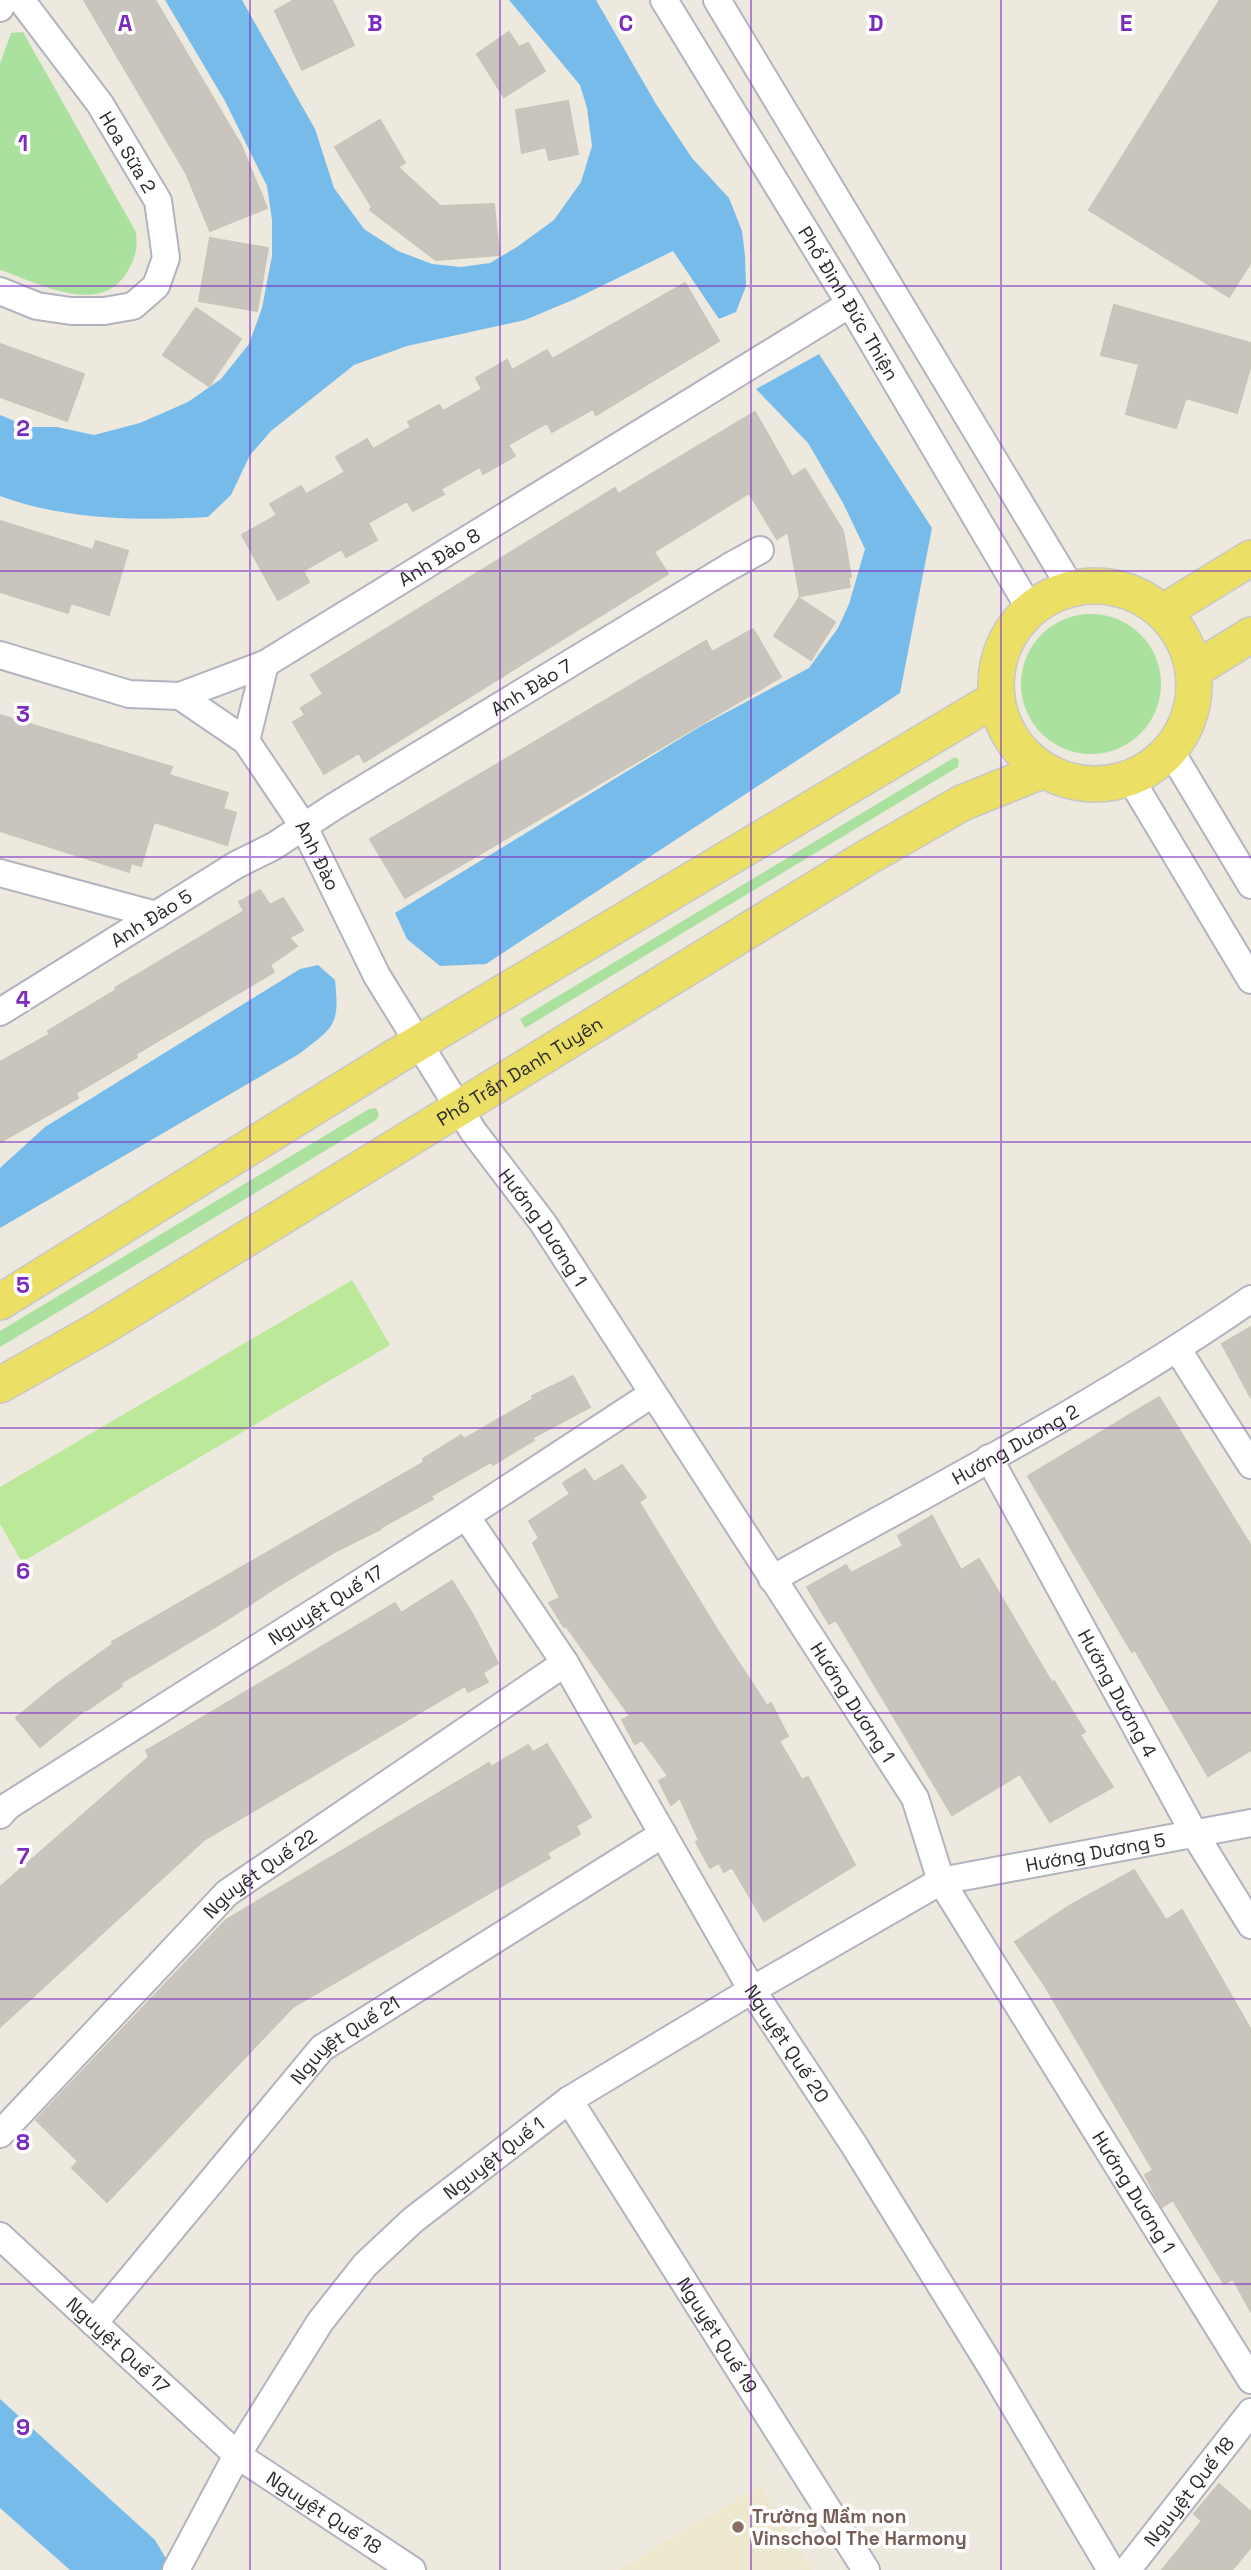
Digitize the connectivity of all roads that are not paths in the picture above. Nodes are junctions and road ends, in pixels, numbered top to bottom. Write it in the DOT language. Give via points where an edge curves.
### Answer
graph roads {
  1 [pos="3,0"];
  2 [pos="21,0"];
  3 [pos="664,0"];
  4 [pos="717,0"];
  5 [pos="0,8"];
  6 [pos="0,291"];
  7 [pos="850,304"];
  8 [pos="939,367"];
  9 [pos="902,391"];
  10 [pos="760,550"];
  11 [pos="1251,558"];
  12 [pos="1071,587"];
  13 [pos="1030,609"];
  14 [pos="1163,612"];
  15 [pos="1251,635"];
  16 [pos="0,655"];
  17 [pos="265,664"];
  18 [pos="1193,671"];
  19 [pos="180,696"];
  20 [pos="997,698"];
  21 [pos="246,741"];
  22 [pos="1170,750"];
  23 [pos="1044,770"];
  24 [pos="1130,778"];
  25 [pos="304,827"];
  26 [pos="0,873"];
  27 [pos="1251,885"];
  28 [pos="156,915"];
  29 [pos="1251,980"];
  30 [pos="0,1012"];
  31 [pos="419,1043"];
  32 [pos="461,1109"];
  33 [pos="1251,1299"];
  34 [pos="0,1302"];
  35 [pos="1178,1350"];
  36 [pos="0,1385"];
  37 [pos="652,1394"];
  38 [pos="989,1458"];
  39 [pos="1251,1465"];
  40 [pos="466,1516"];
  41 [pos="772,1579"];
  42 [pos="565,1663"];
  43 [pos="0,1815"];
  44 [pos="1251,1823"];
  45 [pos="1194,1833"];
  46 [pos="663,1834"];
  47 [pos="941,1881"];
  48 [pos="1251,1925"];
  49 [pos="751,1990"];
  50 [pos="569,2100"];
  51 [pos="0,2134"];
  52 [pos="0,2236"];
  53 [pos="94,2323"];
  54 [pos="1251,2380"];
  55 [pos="1251,2412"];
  56 [pos="237,2455"];
  57 [pos="176,2570"];
  58 [pos="412,2570"];
  59 [pos="866,2570"];
  60 [pos="1111,2570"];
  61 [pos="1127,2570"];
  1 -- 5 [label="street"];
  2 -- 6 [label="street, Hoa Sữa 2" via="100,104 158,201 166,258 156,286 132,306 71,311 37,306"];
  3 -- 7 [label="street, Phố Đinh Đức Thiện"];
  4 -- 8 [label="street"];
  7 -- 9 [label="street, Phố Đinh Đức Thiện"];
  7 -- 17 [label="street, Anh Đào 8"];
  8 -- 9 [label="street"];
  8 -- 12 [label="street"];
  9 -- 13 [label="street, Phố Đinh Đức Thiện"];
  10 -- 25 [label="street, Anh Đào 7"];
  11 -- 14 [label="main road"];
  12 -- 13 [label="main road"];
  12 -- 14 [label="main road" via="1097,584 1122,589"];
  13 -- 20 [label="main road" via="1013,627 1002,649 996,673"];
  14 -- 18 [label="main road" via="1178,630"];
  15 -- 18 [label="main road"];
  16 -- 19 [label="street, Anh Đào 8" via="129,694"];
  17 -- 19 [label="street, Anh Đào 8"];
  17 -- 21 [label="street"];
  18 -- 22 [label="main road" via="1190,713"];
  19 -- 21 [label="street, Anh Đào"];
  20 -- 23 [label="main road" via="1012,739"];
  20 -- 31 [label="main road"];
  21 -- 25 [label="street, Anh Đào"];
  22 -- 24 [label="main road"];
  22 -- 27 [label="street"];
  23 -- 24 [label="main road" via="1086,784"];
  23 -- 32 [label="main road, Phố Trần Danh Tuyên" via="962,803 890,844"];
  24 -- 29 [label="street"];
  25 -- 28 [label="street, Anh Đào 5"];
  25 -- 31 [label="street, Anh Đào" via="377,976"];
  26 -- 28 [label="street"];
  28 -- 30 [label="street, Anh Đào 5"];
  31 -- 32 [label="street, Hướng Dương 1"];
  31 -- 34 [label="main road"];
  32 -- 36 [label="main road, Phố Trần Danh Tuyên"];
  32 -- 37 [label="street, Hướng Dương 1" via="543,1223"];
  33 -- 35 [label="street, Hướng Dương 2"];
  35 -- 38 [label="street, Hướng Dương 2"];
  35 -- 39 [label="street"];
  37 -- 40 [label="street, Nguyệt Quế 17"];
  37 -- 41 [label="street, Hướng Dương 1"];
  38 -- 41 [label="street, Hướng Dương 2"];
  38 -- 45 [label="street, Hướng Dương 4"];
  40 -- 42 [label="street, Nguyệt Quế 20"];
  40 -- 43 [label="street, Nguyệt Quế 17"];
  41 -- 47 [label="street, Hướng Dương 1" via="915,1798"];
  42 -- 46 [label="street, Nguyệt Quế 20"];
  42 -- 51 [label="street, Nguyệt Quế 22" via="227,1893"];
  44 -- 45 [label="street, Hướng Dương 5"];
  45 -- 47 [label="street, Hướng Dương 5"];
  45 -- 48 [label="street, Hướng Dương 4"];
  46 -- 49 [label="street, Nguyệt Quế 20"];
  46 -- 53 [label="street, Nguyệt Quế 21" via="322,2048"];
  47 -- 49 [label="street, Nguyệt Quế 1"];
  47 -- 54 [label="street, Hướng Dương 1"];
  49 -- 50 [label="street, Nguyệt Quế 1"];
  49 -- 60 [label="street, Nguyệt Quế 20" via="854,2145"];
  50 -- 56 [label="street, Nguyệt Quế 1" via="414,2220 365,2265 320,2322"];
  50 -- 59 [label="street, Nguyệt Quế 19"];
  52 -- 53 [label="street, Nguyệt Quế 17"];
  53 -- 56 [label="street, Nguyệt Quế 17"];
  55 -- 61 [label="street, Nguyệt Quế 18"];
  56 -- 57 [label="street, Nguyệt Quế 1"];
  56 -- 58 [label="street, Nguyệt Quế 18"];
}
